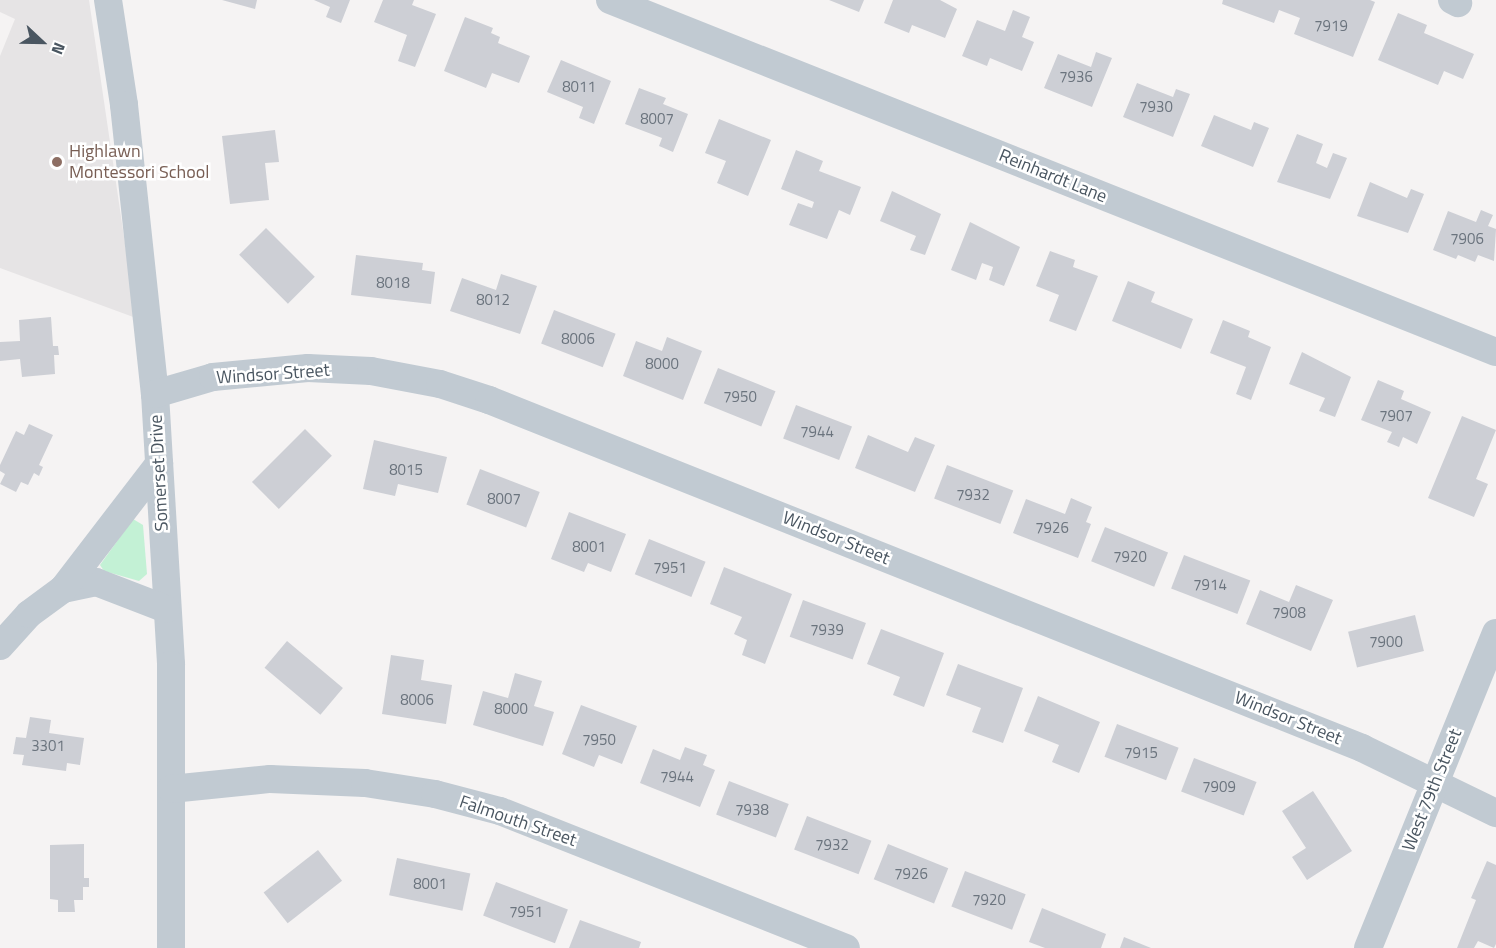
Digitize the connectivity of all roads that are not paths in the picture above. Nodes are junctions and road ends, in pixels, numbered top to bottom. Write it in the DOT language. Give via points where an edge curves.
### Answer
graph roads {
  1 [pos="108,0"];
  2 [pos="610,0"];
  3 [pos="1496,352"];
  4 [pos="155,394"];
  5 [pos="159,464"];
  6 [pos="63,589"];
  7 [pos="166,609"];
  8 [pos="1496,633"];
  9 [pos="0,646"];
  10 [pos="1435,783"];
  11 [pos="171,789"];
  12 [pos="1496,813"];
  13 [pos="171,948"];
  14 [pos="846,948"];
  15 [pos="1368,948"];
  1 -- 4 [label="street, Somerset Drive" via="124,105"];
  2 -- 3 [label="street, Reinhardt Lane"];
  4 -- 5 [label="street, Somerset Drive"];
  4 -- 10 [label="street, Windsor Street" via="213,377 308,368 371,372 440,384 489,400 1340,739"];
  5 -- 6 [label="street"];
  5 -- 7 [label="street, Somerset Drive"];
  6 -- 7 [label="street" via="80,582 96,582"];
  6 -- 9 [label="street" via="29,614"];
  7 -- 11 [label="street, Somerset Drive"];
  8 -- 10 [label="street, West 79th Street"];
  10 -- 12 [label="street, Windsor Street"];
  10 -- 15 [label="street, West 79th Street"];
  11 -- 13 [label="street, Somerset Drive"];
  11 -- 14 [label="street, Falmouth Street" via="270,778 365,783 435,794 500,811"];
}
